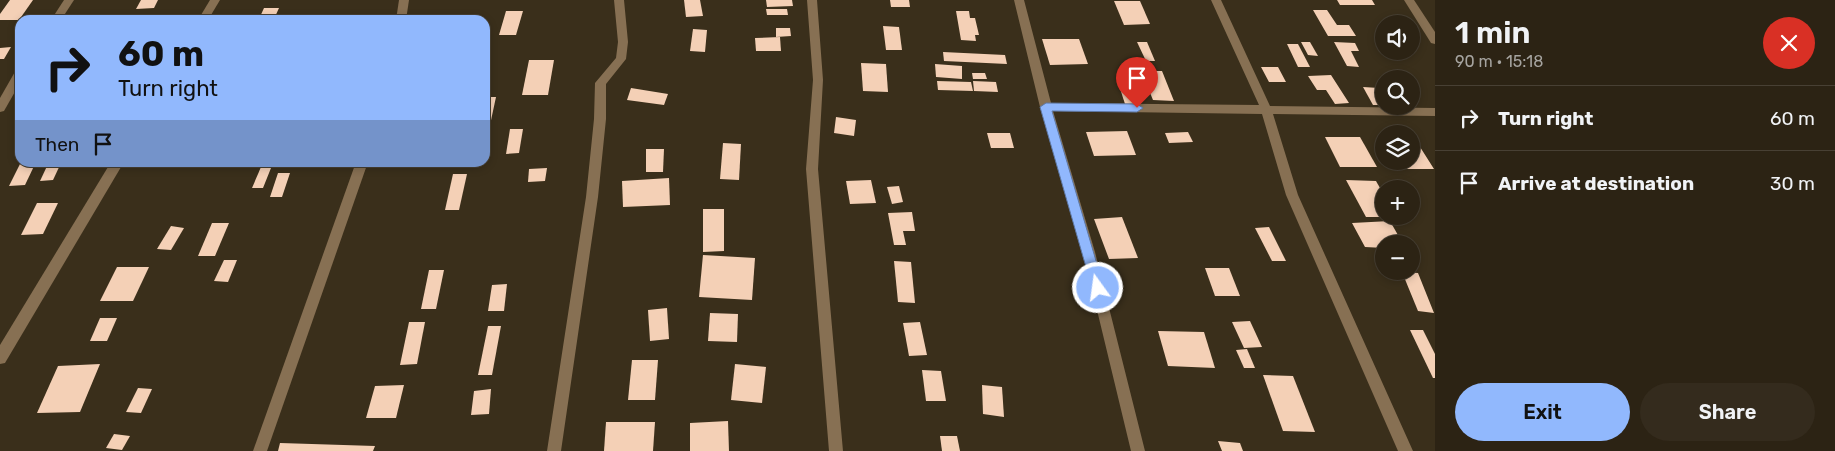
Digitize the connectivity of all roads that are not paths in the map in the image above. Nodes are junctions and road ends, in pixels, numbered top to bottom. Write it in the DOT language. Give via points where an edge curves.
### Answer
graph roads {
  1 [pos="69,0"];
  2 [pos="215,0"];
  3 [pos="404,0"];
  4 [pos="619,0"];
  5 [pos="812,0"];
  6 [pos="1019,0"];
  7 [pos="1216,0"];
  8 [pos="1409,0"];
  9 [pos="59,15"];
  10 [pos="206,15"];
  11 [pos="402,15"];
  12 [pos="1435,40"];
  13 [pos="15,82"];
  14 [pos="1046,107"];
  15 [pos="0,108"];
  16 [pos="1266,109"];
  17 [pos="1435,112"];
  18 [pos="115,167"];
  19 [pos="360,167"];
  20 [pos="0,358"];
  21 [pos="260,451"];
  22 [pos="554,451"];
  23 [pos="836,451"];
  24 [pos="1138,451"];
  25 [pos="1406,451"];
  1 -- 9 [label="street"];
  2 -- 10 [label="street"];
  3 -- 11 [label="street"];
  4 -- 22 [label="street" via="623,42 621,59 601,83 592,197"];
  5 -- 23 [label="street" via="818,80 812,169"];
  6 -- 14 [label="street"];
  7 -- 16 [label="street"];
  8 -- 12 [label="street"];
  13 -- 15 [label="street"];
  14 -- 16 [label="street"];
  14 -- 24 [label="street" via="1089,252"];
  16 -- 17 [label="street"];
  16 -- 25 [label="street" via="1292,196"];
  18 -- 20 [label="street"];
  19 -- 21 [label="street"];
}
